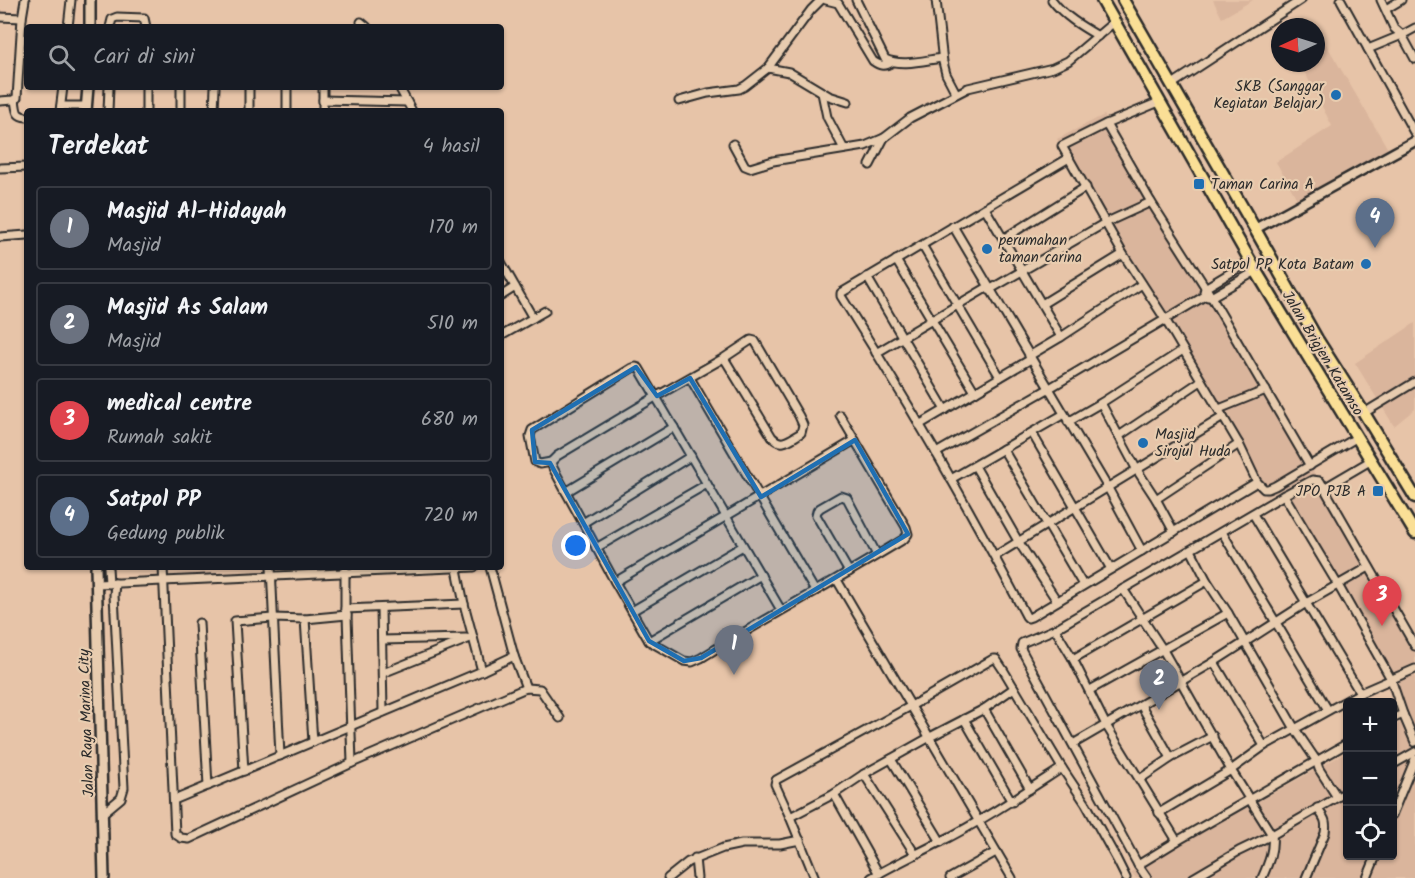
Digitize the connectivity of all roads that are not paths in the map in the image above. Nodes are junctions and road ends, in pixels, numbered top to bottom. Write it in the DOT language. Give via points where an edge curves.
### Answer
graph roads {
  1 [pos="25,0"];
  2 [pos="71,0"];
  3 [pos="90,0"];
  4 [pos="821,0"];
  5 [pos="826,0"];
  6 [pos="856,0"];
  7 [pos="938,0"];
  8 [pos="1052,0"];
  9 [pos="1102,0"];
  10 [pos="1123,0"];
  11 [pos="1301,0"];
  12 [pos="1341,0"];
  13 [pos="1381,0"];
  14 [pos="1401,0"];
  15 [pos="1386,9"];
  16 [pos="0,17"];
  17 [pos="22,18"];
  18 [pos="1114,22"];
  19 [pos="68,24"];
  20 [pos="90,24"];
  21 [pos="111,24"];
  22 [pos="146,24"];
  23 [pos="1415,28"];
  24 [pos="1402,35"];
  25 [pos="1098,36"];
  26 [pos="1368,48"];
  27 [pos="942,58"];
  28 [pos="1415,59"];
  29 [pos="892,63"];
  30 [pos="768,68"];
  31 [pos="1171,85"];
  32 [pos="63,90"];
  33 [pos="88,90"];
  34 [pos="109,90"];
  35 [pos="146,90"];
  36 [pos="181,90"];
  37 [pos="214,90"];
  38 [pos="249,90"];
  39 [pos="287,90"];
  40 [pos="323,90"];
  41 [pos="401,90"];
  42 [pos="822,93"];
  43 [pos="956,93"];
  44 [pos="15,100"];
  45 [pos="323,100"];
  46 [pos="0,101"];
  47 [pos="679,101"];
  48 [pos="407,102"];
  49 [pos="848,102"];
  50 [pos="1159,102"];
  51 [pos="60,108"];
  52 [pos="87,108"];
  53 [pos="108,108"];
  54 [pos="146,108"];
  55 [pos="181,108"];
  56 [pos="214,108"];
  57 [pos="249,108"];
  58 [pos="287,108"];
  59 [pos="323,108"];
  60 [pos="410,108"];
  61 [pos="24,117"];
  62 [pos="1106,124"];
  63 [pos="1415,134"];
  64 [pos="884,138"];
  65 [pos="1415,141"];
  66 [pos="733,144"];
  67 [pos="844,149"];
  68 [pos="1069,158"];
  69 [pos="870,165"];
  70 [pos="24,167"];
  71 [pos="0,168"];
  72 [pos="1086,187"];
  73 [pos="1151,202"];
  74 [pos="984,208"];
  75 [pos="1105,223"];
  76 [pos="953,226"];
  77 [pos="1255,229"];
  78 [pos="24,235"];
  79 [pos="0,237"];
  80 [pos="1003,239"];
  81 [pos="922,245"];
  82 [pos="1123,254"];
  83 [pos="896,260"];
  84 [pos="1253,266"];
  85 [pos="504,267"];
  86 [pos="1022,272"];
  87 [pos="867,277"];
  88 [pos="1142,284"];
  89 [pos="515,287"];
  90 [pos="988,288"];
  91 [pos="1205,288"];
  92 [pos="504,294"];
  93 [pos="1207,297"];
  94 [pos="1042,304"];
  95 [pos="957,305"];
  96 [pos="545,310"];
  97 [pos="533,318"];
  98 [pos="1165,319"];
  99 [pos="931,320"];
  100 [pos="504,334"];
  101 [pos="1061,337"];
  102 [pos="902,338"];
  103 [pos="1183,350"];
  104 [pos="876,353"];
  105 [pos="724,358"];
  106 [pos="1030,358"];
  107 [pos="1000,377"];
  108 [pos="690,378"];
  109 [pos="1202,381"];
  110 [pos="1415,382"];
  111 [pos="1048,388"];
  112 [pos="1266,390"];
  113 [pos="975,392"];
  114 [pos="657,396"];
  115 [pos="1101,403"];
  116 [pos="945,410"];
  117 [pos="1219,410"];
  118 [pos="1364,413"];
  119 [pos="1064,414"];
  120 [pos="840,415"];
  121 [pos="1223,417"];
  122 [pos="1068,422"];
  123 [pos="919,425"];
  124 [pos="674,427"];
  125 [pos="1032,433"];
  126 [pos="1119,436"];
  127 [pos="1356,438"];
  128 [pos="855,440"];
  129 [pos="1239,444"];
  130 [pos="1003,449"];
  131 [pos="936,453"];
  132 [pos="691,456"];
  133 [pos="1370,461"];
  134 [pos="551,462"];
  135 [pos="975,466"];
  136 [pos="1310,466"];
  137 [pos="1137,470"];
  138 [pos="951,479"];
  139 [pos="1257,482"];
  140 [pos="707,484"];
  141 [pos="1108,488"];
  142 [pos="1324,488"];
  143 [pos="566,492"];
  144 [pos="1284,495"];
  145 [pos="761,497"];
  146 [pos="1415,497"];
  147 [pos="1156,499"];
  148 [pos="1074,508"];
  149 [pos="1252,514"];
  150 [pos="725,516"];
  151 [pos="583,523"];
  152 [pos="1047,524"];
  153 [pos="1174,532"];
  154 [pos="1222,532"];
  155 [pos="1415,533"];
  156 [pos="1018,541"];
  157 [pos="743,546"];
  158 [pos="596,548"];
  159 [pos="1191,550"];
  160 [pos="1142,551"];
  161 [pos="877,555"];
  162 [pos="995,556"];
  163 [pos="1370,567"];
  164 [pos="1111,569"];
  165 [pos="96,570"];
  166 [pos="109,570"];
  167 [pos="163,570"];
  168 [pos="271,570"];
  169 [pos="345,570"];
  170 [pos="457,570"];
  171 [pos="491,570"];
  172 [pos="849,572"];
  173 [pos="761,575"];
  174 [pos="271,576"];
  175 [pos="837,580"];
  176 [pos="1207,580"];
  177 [pos="164,581"];
  178 [pos="615,582"];
  179 [pos="97,584"];
  180 [pos="112,584"];
  181 [pos="1083,585"];
  182 [pos="1338,585"];
  183 [pos="1123,589"];
  184 [pos="815,591"];
  185 [pos="1057,601"];
  186 [pos="1306,603"];
  187 [pos="464,604"];
  188 [pos="381,608"];
  189 [pos="781,610"];
  190 [pos="632,611"];
  191 [pos="346,612"];
  192 [pos="1228,613"];
  193 [pos="273,618"];
  194 [pos="305,619"];
  195 [pos="1143,619"];
  196 [pos="199,623"];
  197 [pos="1276,623"];
  198 [pos="1055,629"];
  199 [pos="473,637"];
  200 [pos="382,640"];
  201 [pos="649,640"];
  202 [pos="1245,641"];
  203 [pos="1415,646"];
  204 [pos="1162,650"];
  205 [pos="514,656"];
  206 [pos="1073,659"];
  207 [pos="1214,662"];
  208 [pos="1415,669"];
  209 [pos="482,671"];
  210 [pos="383,673"];
  211 [pos="1391,679"];
  212 [pos="1181,681"];
  213 [pos="526,688"];
  214 [pos="1014,688"];
  215 [pos="1090,690"];
  216 [pos="1360,693"];
  217 [pos="1141,705"];
  218 [pos="911,706"];
  219 [pos="984,709"];
  220 [pos="1328,710"];
  221 [pos="383,712"];
  222 [pos="1403,714"];
  223 [pos="1397,717"];
  224 [pos="560,718"];
  225 [pos="964,719"];
  226 [pos="1106,725"];
  227 [pos="351,726"];
  228 [pos="1295,729"];
  229 [pos="1213,736"];
  230 [pos="930,737"];
  231 [pos="313,742"];
  232 [pos="1415,742"];
  233 [pos="1073,744"];
  234 [pos="1343,745"];
  235 [pos="1264,746"];
  236 [pos="1415,752"];
  237 [pos="280,756"];
  238 [pos="1171,758"];
  239 [pos="891,759"];
  240 [pos="1415,759"];
  241 [pos="1316,760"];
  242 [pos="1397,762"];
  243 [pos="352,763"];
  244 [pos="1062,768"];
  245 [pos="1231,770"];
  246 [pos="244,771"];
  247 [pos="864,774"];
  248 [pos="1140,779"];
  249 [pos="208,786"];
  250 [pos="1030,789"];
  251 [pos="1343,793"];
  252 [pos="834,794"];
  253 [pos="1337,797"];
  254 [pos="174,800"];
  255 [pos="1250,800"];
  256 [pos="1012,802"];
  257 [pos="1396,806"];
  258 [pos="1317,808"];
  259 [pos="103,813"];
  260 [pos="1159,813"];
  261 [pos="790,817"];
  262 [pos="979,820"];
  263 [pos="1272,835"];
  264 [pos="800,840"];
  265 [pos="1177,841"];
  266 [pos="941,842"];
  267 [pos="996,852"];
  268 [pos="915,854"];
  269 [pos="695,858"];
  270 [pos="1374,860"];
  271 [pos="1138,865"];
  272 [pos="879,873"];
  273 [pos="104,878"];
  274 [pos="668,878"];
  275 [pos="698,878"];
  276 [pos="815,878"];
  277 [pos="871,878"];
  278 [pos="950,878"];
  279 [pos="1012,878"];
  280 [pos="1126,878"];
  281 [pos="1148,878"];
  282 [pos="1193,878"];
  283 [pos="1262,878"];
  284 [pos="1306,878"];
  285 [pos="1367,878"];
  1 -- 17 [label="street"];
  2 -- 19 [label="street"];
  3 -- 20 [label="main road"];
  4 -- 30 [label="street"];
  5 -- 29 [label="street" via="838,3 873,61 884,66"];
  6 -- 29 [label="street" via="885,59"];
  7 -- 27 [label="street"];
  8 -- 25 [label="street" via="1078,25"];
  9 -- 18 [label="highway, Jalan Brigjen Katamso"];
  10 -- 31 [label="highway, Jalan Brigjen Katamso"];
  11 -- 31 [label="street"];
  12 -- 26 [label="street"];
  13 -- 15 [label="street"];
  14 -- 15 [label="street"];
  15 -- 24 [label="street"];
  16 -- 17 [label="street"];
  17 -- 44 [label="street"];
  18 -- 25 [label="street"];
  18 -- 50 [label="highway, Jalan Brigjen Katamso"];
  21 -- 22 [label="street" via="117,17 144,18"];
  23 -- 24 [label="street"];
  24 -- 26 [label="street"];
  24 -- 28 [label="street"];
  25 -- 43 [label="street" via="1053,68"];
  26 -- 63 [label="street"];
  27 -- 29 [label="street"];
  27 -- 43 [label="street"];
  30 -- 42 [label="street" via="789,72"];
  30 -- 47 [label="street" via="739,89"];
  31 -- 77 [label="highway, Jalan Brigjen Katamso"];
  32 -- 51 [label="street"];
  33 -- 52 [label="main road"];
  34 -- 53 [label="street"];
  35 -- 54 [label="street"];
  36 -- 55 [label="street"];
  37 -- 56 [label="street"];
  38 -- 57 [label="street"];
  39 -- 58 [label="street"];
  40 -- 45 [label="street"];
  41 -- 48 [label="street"];
  42 -- 49 [label="street"];
  42 -- 67 [label="street" via="826,117"];
  43 -- 64 [label="street" via="910,118"];
  44 -- 46 [label="street"];
  44 -- 61 [label="street" via="18,114"];
  45 -- 48 [label="street"];
  45 -- 59 [label="street"];
  48 -- 60 [label="street"];
  50 -- 62 [label="street"];
  50 -- 84 [label="highway, Jalan Brigjen Katamso"];
  62 -- 68 [label="street" via="1062,145"];
  62 -- 73 [label="street"];
  64 -- 67 [label="street"];
  64 -- 69 [label="street"];
  65 -- 77 [label="street"];
  66 -- 67 [label="street" via="747,168"];
  68 -- 72 [label="street"];
  68 -- 74 [label="street"];
  70 -- 71 [label="street"];
  72 -- 75 [label="street"];
  72 -- 80 [label="street"];
  73 -- 75 [label="street"];
  73 -- 91 [label="street"];
  74 -- 76 [label="street"];
  74 -- 80 [label="street"];
  75 -- 82 [label="street"];
  75 -- 86 [label="street"];
  76 -- 81 [label="street"];
  76 -- 90 [label="street"];
  77 -- 118 [label="highway, Jalan Brigjen Katamso"];
  78 -- 79 [label="street"];
  80 -- 86 [label="street"];
  81 -- 83 [label="street"];
  81 -- 95 [label="street"];
  82 -- 88 [label="street"];
  82 -- 94 [label="street"];
  83 -- 87 [label="street"];
  83 -- 99 [label="street"];
  84 -- 91 [label="street"];
  84 -- 93 [label="street"];
  84 -- 127 [label="highway, Jalan Brigjen Katamso"];
  85 -- 89 [label="street"];
  86 -- 90 [label="street"];
  86 -- 94 [label="street"];
  87 -- 102 [label="street"];
  87 -- 104 [label="street" via="844,290 841,297"];
  88 -- 98 [label="street"];
  88 -- 101 [label="street"];
  89 -- 92 [label="street"];
  89 -- 97 [label="street"];
  90 -- 95 [label="street"];
  90 -- 106 [label="street"];
  91 -- 93 [label="street"];
  93 -- 98 [label="street"];
  93 -- 112 [label="street"];
  94 -- 101 [label="street"];
  95 -- 99 [label="street"];
  95 -- 107 [label="street"];
  96 -- 97 [label="street"];
  97 -- 100 [label="street"];
  98 -- 103 [label="street"];
  98 -- 111 [label="street"];
  99 -- 102 [label="street"];
  99 -- 113 [label="street"];
  101 -- 106 [label="street"];
  102 -- 104 [label="street"];
  102 -- 116 [label="street"];
  103 -- 109 [label="street"];
  103 -- 115 [label="street"];
  104 -- 123 [label="street"];
  105 -- 105 [label="street" via="755,341 799,416 801,433 777,443"];
  105 -- 108 [label="street"];
  106 -- 107 [label="street"];
  106 -- 111 [label="street"];
  107 -- 113 [label="street"];
  108 -- 114 [label="street"];
  108 -- 145 [label="street"];
  109 -- 117 [label="street"];
  109 -- 126 [label="street"];
  110 -- 118 [label="street"];
  111 -- 119 [label="street"];
  111 -- 131 [label="street"];
  112 -- 117 [label="street"];
  112 -- 136 [label="street"];
  113 -- 116 [label="street"];
  114 -- 124 [label="street"];
  114 -- 134 [label="street"];
  114 -- 134 [label="street" via="639,368 632,368 532,430 535,462"];
  115 -- 122 [label="street"];
  115 -- 126 [label="street"];
  116 -- 123 [label="street"];
  117 -- 121 [label="street"];
  118 -- 146 [label="highway, Jalan Brigjen Katamso"];
  119 -- 122 [label="street"];
  119 -- 125 [label="street"];
  120 -- 128 [label="street"];
  121 -- 129 [label="street"];
  121 -- 137 [label="street"];
  122 -- 141 [label="street"];
  123 -- 131 [label="street"];
  124 -- 132 [label="street"];
  124 -- 143 [label="street"];
  125 -- 130 [label="street"];
  125 -- 148 [label="street"];
  126 -- 137 [label="street"];
  127 -- 133 [label="highway, Jalan Brigjen Katamso"];
  127 -- 136 [label="street"];
  128 -- 145 [label="street"];
  128 -- 161 [label="street" via="908,534"];
  129 -- 139 [label="street"];
  129 -- 147 [label="street"];
  130 -- 135 [label="street"];
  130 -- 152 [label="street"];
  131 -- 138 [label="street"];
  132 -- 140 [label="street"];
  132 -- 151 [label="street"];
  133 -- 142 [label="street"];
  133 -- 155 [label="highway, Jalan Brigjen Katamso"];
  134 -- 143 [label="street"];
  135 -- 138 [label="street"];
  135 -- 156 [label="street"];
  136 -- 139 [label="street" via="1268,489"];
  137 -- 141 [label="street"];
  137 -- 147 [label="street"];
  138 -- 162 [label="street"];
  139 -- 153 [label="street"];
  140 -- 150 [label="street"];
  140 -- 158 [label="street"];
  141 -- 148 [label="street"];
  141 -- 160 [label="street"];
  142 -- 144 [label="street" via="1320,481 1312,480"];
  142 -- 163 [label="street"];
  143 -- 151 [label="street"];
  144 -- 149 [label="street"];
  144 -- 182 [label="street"];
  145 -- 150 [label="street"];
  145 -- 184 [label="street"];
  147 -- 153 [label="street"];
  148 -- 152 [label="street"];
  148 -- 164 [label="street"];
  149 -- 154 [label="street"];
  149 -- 186 [label="street"];
  150 -- 157 [label="street"];
  150 -- 178 [label="street"];
  151 -- 158 [label="street"];
  152 -- 156 [label="street"];
  152 -- 181 [label="street"];
  153 -- 160 [label="street"];
  154 -- 159 [label="street"];
  154 -- 197 [label="street"];
  156 -- 162 [label="street"];
  156 -- 185 [label="street"];
  157 -- 173 [label="street"];
  157 -- 190 [label="street"];
  158 -- 178 [label="street"];
  159 -- 176 [label="street"];
  159 -- 183 [label="street"];
  160 -- 164 [label="street"];
  161 -- 172 [label="street"];
  161 -- 172 [label="street" via="847,498 841,496 820,508 816,515"];
  162 -- 185 [label="street" via="1028,618"];
  163 -- 182 [label="street"];
  163 -- 203 [label="street"];
  164 -- 181 [label="street"];
  165 -- 179 [label="main road, Jalan Raya Marina City"];
  166 -- 180 [label="street"];
  167 -- 177 [label="street"];
  168 -- 174 [label="street"];
  169 -- 174 [label="street"];
  169 -- 191 [label="street"];
  170 -- 187 [label="street"];
  171 -- 205 [label="street"];
  172 -- 175 [label="street"];
  173 -- 189 [label="street"];
  173 -- 201 [label="street"];
  174 -- 177 [label="street"];
  174 -- 193 [label="street"];
  175 -- 184 [label="street"];
  175 -- 218 [label="street"];
  176 -- 192 [label="street"];
  176 -- 195 [label="street"];
  177 -- 180 [label="street"];
  177 -- 254 [label="street"];
  178 -- 190 [label="street"];
  179 -- 180 [label="street"];
  179 -- 259 [label="main road, Jalan Raya Marina City"];
  180 -- 259 [label="street" via="124,788 122,798"];
  181 -- 185 [label="street"];
  182 -- 186 [label="street"];
  182 -- 211 [label="street"];
  183 -- 195 [label="street"];
  183 -- 198 [label="street"];
  184 -- 189 [label="street"];
  186 -- 197 [label="street"];
  186 -- 216 [label="street"];
  187 -- 188 [label="street"];
  187 -- 199 [label="street"];
  188 -- 191 [label="street"];
  188 -- 200 [label="street"];
  189 -- 201 [label="street" via="692,662"];
  190 -- 201 [label="street"];
  191 -- 194 [label="street"];
  191 -- 227 [label="street"];
  192 -- 202 [label="street"];
  192 -- 204 [label="street"];
  193 -- 194 [label="street"];
  193 -- 237 [label="street"];
  193 -- 246 [label="street" via="235,621"];
  194 -- 231 [label="street"];
  195 -- 204 [label="street"];
  195 -- 206 [label="street"];
  196 -- 249 [label="street"];
  197 -- 202 [label="street"];
  197 -- 220 [label="street"];
  198 -- 206 [label="street"];
  198 -- 233 [label="street" via="1022,644 1021,649"];
  199 -- 200 [label="street"];
  199 -- 209 [label="street"];
  199 -- 210 [label="street"];
  200 -- 210 [label="street"];
  202 -- 207 [label="street"];
  202 -- 228 [label="street"];
  204 -- 212 [label="street"];
  204 -- 215 [label="street"];
  205 -- 209 [label="street"];
  205 -- 213 [label="street"];
  206 -- 215 [label="street"];
  207 -- 212 [label="street"];
  207 -- 235 [label="street"];
  208 -- 211 [label="street"];
  209 -- 221 [label="street"];
  210 -- 221 [label="street"];
  211 -- 216 [label="street"];
  211 -- 222 [label="street"];
  212 -- 217 [label="street"];
  212 -- 229 [label="street"];
  213 -- 224 [label="street" via="544,692"];
  213 -- 243 [label="street"];
  214 -- 218 [label="street" via="993,659"];
  214 -- 219 [label="street"];
  214 -- 244 [label="street"];
  215 -- 226 [label="street"];
  216 -- 220 [label="street"];
  217 -- 226 [label="street"];
  217 -- 238 [label="street"];
  218 -- 230 [label="street"];
  218 -- 261 [label="street" via="777,778 775,784"];
  219 -- 225 [label="street"];
  219 -- 250 [label="street"];
  220 -- 228 [label="street"];
  221 -- 227 [label="street"];
  222 -- 223 [label="street"];
  222 -- 232 [label="street"];
  225 -- 230 [label="street"];
  225 -- 256 [label="street"];
  226 -- 233 [label="street"];
  226 -- 248 [label="street"];
  227 -- 231 [label="street"];
  227 -- 243 [label="street"];
  228 -- 235 [label="street"];
  228 -- 241 [label="street"];
  229 -- 238 [label="street"];
  229 -- 245 [label="street"];
  230 -- 239 [label="street"];
  230 -- 262 [label="street"];
  231 -- 237 [label="street"];
  233 -- 271 [label="street"];
  234 -- 241 [label="street"];
  235 -- 245 [label="street"];
  236 -- 242 [label="street"];
  237 -- 246 [label="street"];
  238 -- 248 [label="street"];
  239 -- 247 [label="street"];
  239 -- 266 [label="street"];
  240 -- 257 [label="street"];
  241 -- 253 [label="street"];
  241 -- 255 [label="street"];
  243 -- 254 [label="street" via="189,839 176,834"];
  244 -- 250 [label="street"];
  244 -- 280 [label="street"];
  245 -- 255 [label="street"];
  245 -- 260 [label="street"];
  246 -- 249 [label="street"];
  247 -- 252 [label="street"];
  247 -- 268 [label="street"];
  248 -- 260 [label="street"];
  249 -- 254 [label="street"];
  250 -- 256 [label="street"];
  251 -- 253 [label="street"];
  252 -- 261 [label="street"];
  252 -- 272 [label="street"];
  253 -- 258 [label="street"];
  255 -- 263 [label="street"];
  255 -- 265 [label="street"];
  256 -- 262 [label="street"];
  258 -- 263 [label="street"];
  258 -- 284 [label="street" via="1326,826"];
  259 -- 273 [label="main road, Jalan Raya Marina City"];
  260 -- 265 [label="street"];
  261 -- 264 [label="street"];
  262 -- 266 [label="street"];
  262 -- 267 [label="street"];
  263 -- 282 [label="street"];
  263 -- 283 [label="street" via="1271,854"];
  264 -- 269 [label="street" via="730,846"];
  264 -- 276 [label="street"];
  265 -- 271 [label="street"];
  266 -- 268 [label="street"];
  267 -- 278 [label="street"];
  267 -- 279 [label="street"];
  268 -- 272 [label="street"];
  269 -- 274 [label="street"];
  269 -- 275 [label="street"];
  270 -- 285 [label="street"];
  271 -- 281 [label="street"];
  272 -- 277 [label="street"];
}
